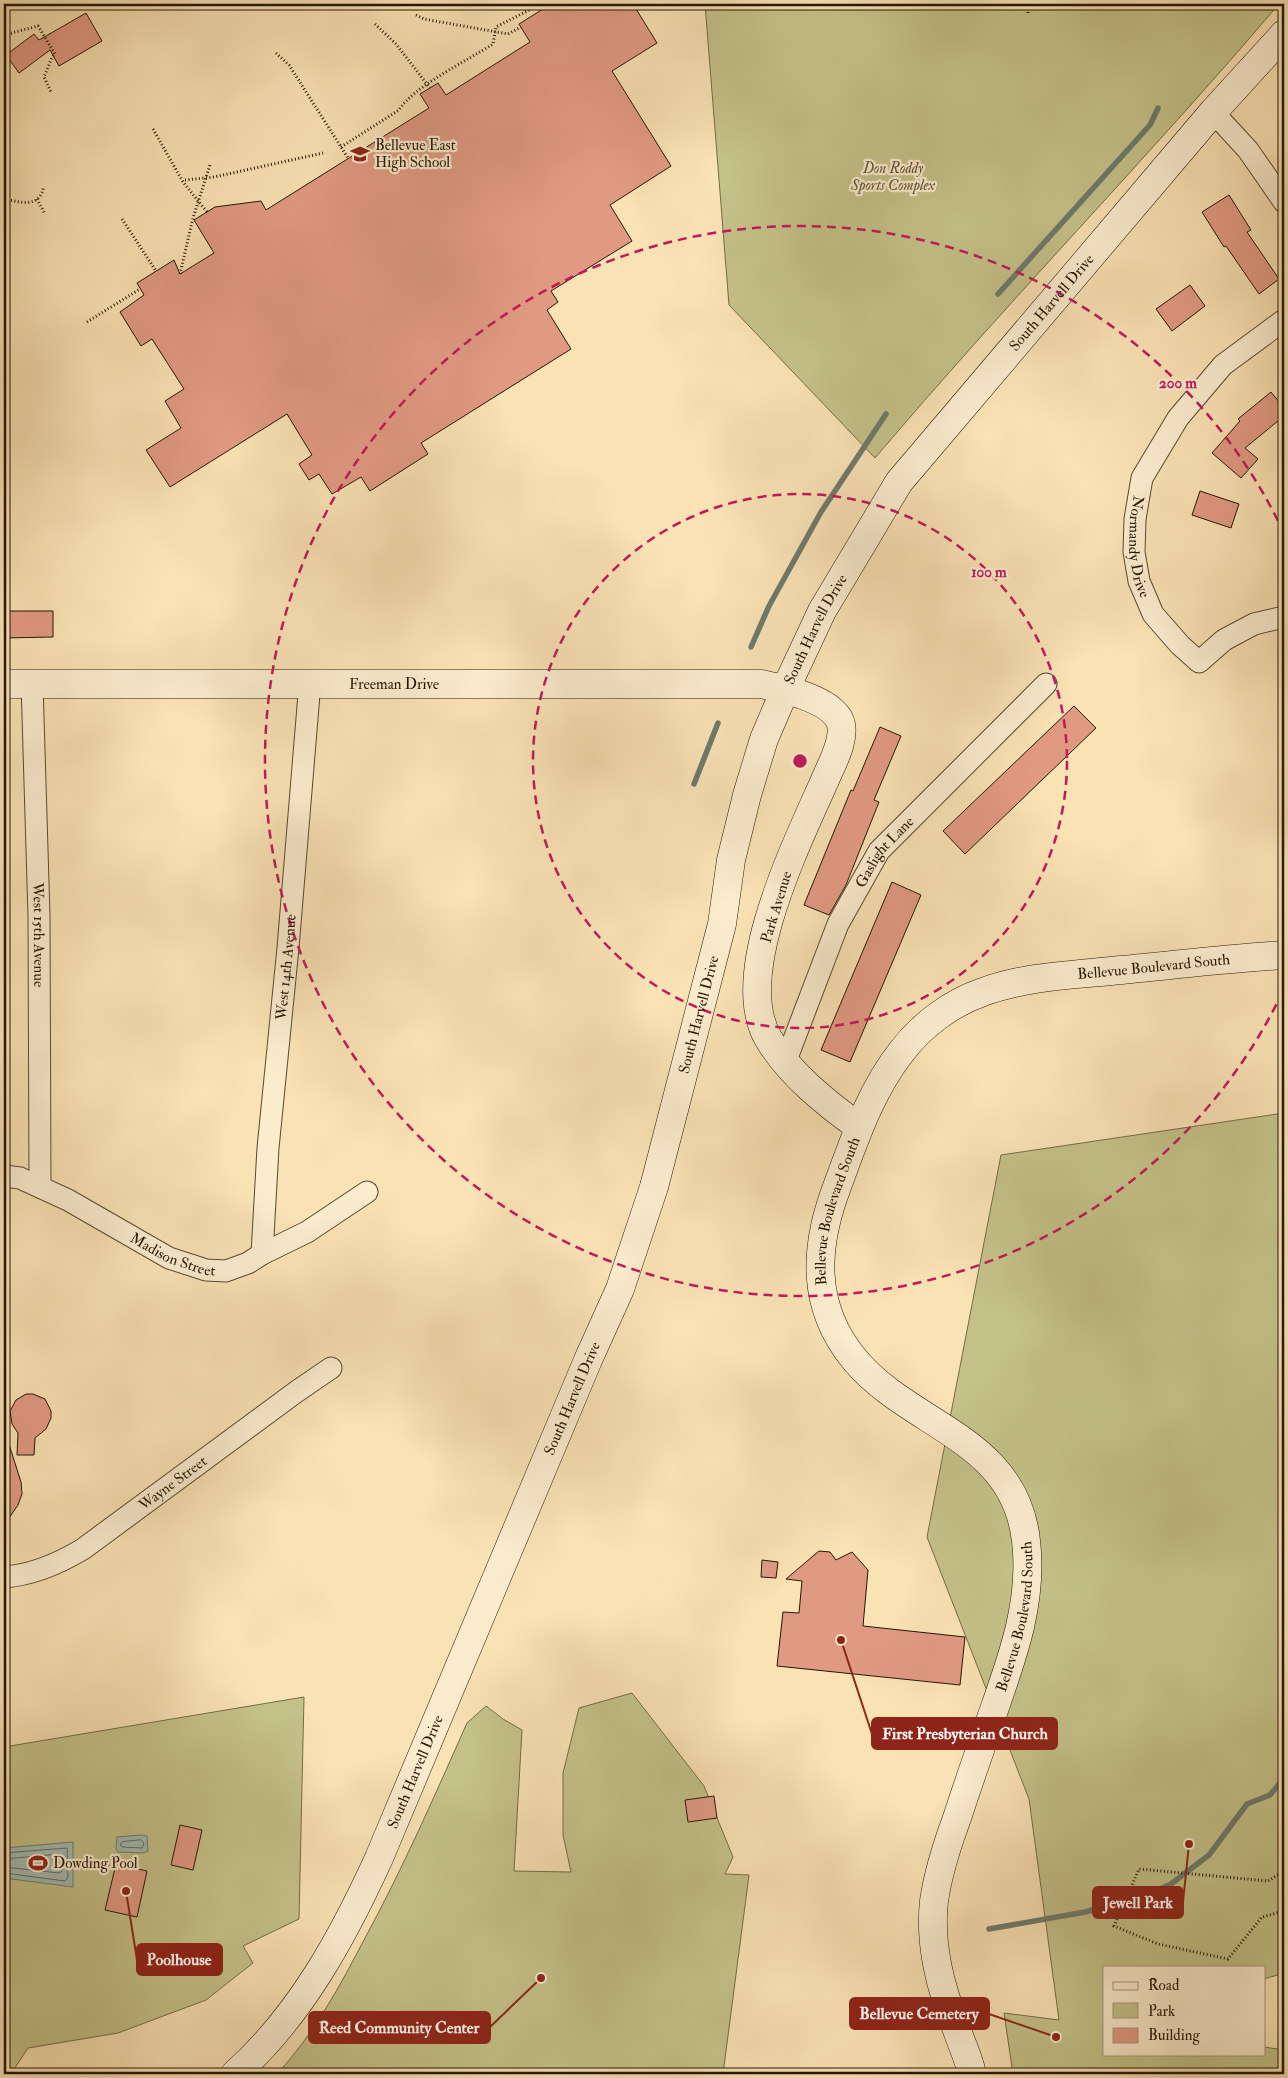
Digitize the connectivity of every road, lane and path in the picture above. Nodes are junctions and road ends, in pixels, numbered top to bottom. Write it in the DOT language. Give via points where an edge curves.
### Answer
graph roads {
  1 [pos="521,4"];
  2 [pos="541,4"];
  3 [pos="1028,4"];
  4 [pos="527,10"];
  5 [pos="1028,13"];
  6 [pos="416,15"];
  7 [pos="375,24"];
  8 [pos="521,27"];
  9 [pos="496,32"];
  10 [pos="1284,34"];
  11 [pos="4,35"];
  12 [pos="276,53"];
  13 [pos="429,86"];
  14 [pos="51,92"];
  15 [pos="1213,112"];
  16 [pos="153,129"];
  17 [pos="341,147"];
  18 [pos="323,153"];
  19 [pos="348,158"];
  20 [pos="210,165"];
  21 [pos="206,178"];
  22 [pos="185,180"];
  23 [pos="44,186"];
  24 [pos="4,199"];
  25 [pos="37,199"];
  26 [pos="199,202"];
  27 [pos="1284,202"];
  28 [pos="207,212"];
  29 [pos="45,214"];
  30 [pos="122,219"];
  31 [pos="156,271"];
  32 [pos="180,274"];
  33 [pos="140,289"];
  34 [pos="87,322"];
  35 [pos="1276,326"];
  36 [pos="1284,617"];
  37 [pos="310,682"];
  38 [pos="32,683"];
  39 [pos="4,684"];
  40 [pos="1046,684"];
  41 [pos="785,690"];
  42 [pos="1284,955"];
  43 [pos="786,1063"];
  44 [pos="859,1127"];
  45 [pos="4,1176"];
  46 [pos="40,1188"];
  47 [pos="367,1192"];
  48 [pos="262,1254"];
  49 [pos="332,1368"];
  50 [pos="4,1577"];
  51 [pos="1284,1783"];
  52 [pos="1284,1798"];
  53 [pos="1284,1871"];
  54 [pos="1284,1911"];
  55 [pos="235,2074"];
  56 [pos="972,2074"];
  1 -- 4 [label="path"];
  2 -- 4 [label="path"];
  3 -- 5 [label="path"];
  4 -- 9 [label="path" via="496,27"];
  6 -- 9 [label="path"];
  7 -- 13 [label="path" via="396,44"];
  8 -- 9 [label="path" via="508,34"];
  9 -- 13 [label="path" via="493,44"];
  10 -- 15 [label="street, South Harvell Drive"];
  11 -- 14 [label="path" via="38,26 55,54 44,77"];
  12 -- 17 [label="path" via="289,64"];
  13 -- 17 [label="path" via="404,101 399,110"];
  15 -- 27 [label="street" via="1248,150"];
  15 -- 41 [label="street, South Harvell Drive" via="899,482 822,611"];
  16 -- 26 [label="path" via="183,182"];
  17 -- 19 [label="path"];
  18 -- 21 [label="path"];
  20 -- 21 [label="path"];
  21 -- 22 [label="path"];
  21 -- 26 [label="path"];
  23 -- 25 [label="path"];
  24 -- 25 [label="path" via="34,202"];
  25 -- 29 [label="path"];
  26 -- 28 [label="path"];
  26 -- 32 [label="path"];
  30 -- 31 [label="path"];
  33 -- 34 [label="path"];
  35 -- 36 [label="street, Normandy Drive" via="1224,365 1178,418 1142,478 1135,519 1134,552 1139,581 1152,614 1199,662 1224,640 1254,624"];
  37 -- 38 [label="street, Freeman Drive"];
  37 -- 41 [label="street, Freeman Drive" via="762,684"];
  37 -- 48 [label="street, West 14th Avenue" via="268,1148"];
  38 -- 39 [label="street, Freeman Drive"];
  38 -- 46 [label="street, West 15th Avenue" via="39,916"];
  40 -- 43 [label="street, Gaslight Lane" via="879,851 838,924"];
  41 -- 43 [label="street, Park Avenue" via="819,702 832,710 842,725 831,766 774,901 761,957 760,1018 767,1037"];
  41 -- 55 [label="street, South Harvell Drive" via="764,739 747,795 710,971 654,1188 620,1289 355,1910 309,1987"];
  42 -- 44 [label="street, Bellevue Boulevard South" via="1045,978 969,997 927,1025 902,1050"];
  43 -- 44 [label="street, Park Avenue"];
  44 -- 56 [label="street, Bellevue Boulevard South" via="827,1211 820,1240 819,1271 829,1315 843,1343 877,1381 982,1454 997,1470 1019,1508 1026,1538 1028,1568 1022,1626 948,1843 934,1899 934,1952"];
  45 -- 46 [label="street, Madison Street" via="20,1178"];
  46 -- 48 [label="street, Madison Street" via="68,1200 169,1258 206,1270 226,1271"];
  47 -- 48 [label="street, Madison Street" via="307,1232"];
  49 -- 50 [label="street, Wayne Street" via="83,1549 57,1564"];
  51 -- 52 [label="path"];
  53 -- 54 [label="path" via="1268,1881 1140,1869 1114,1926 1158,1944 1228,1959 1262,1917"];
}
